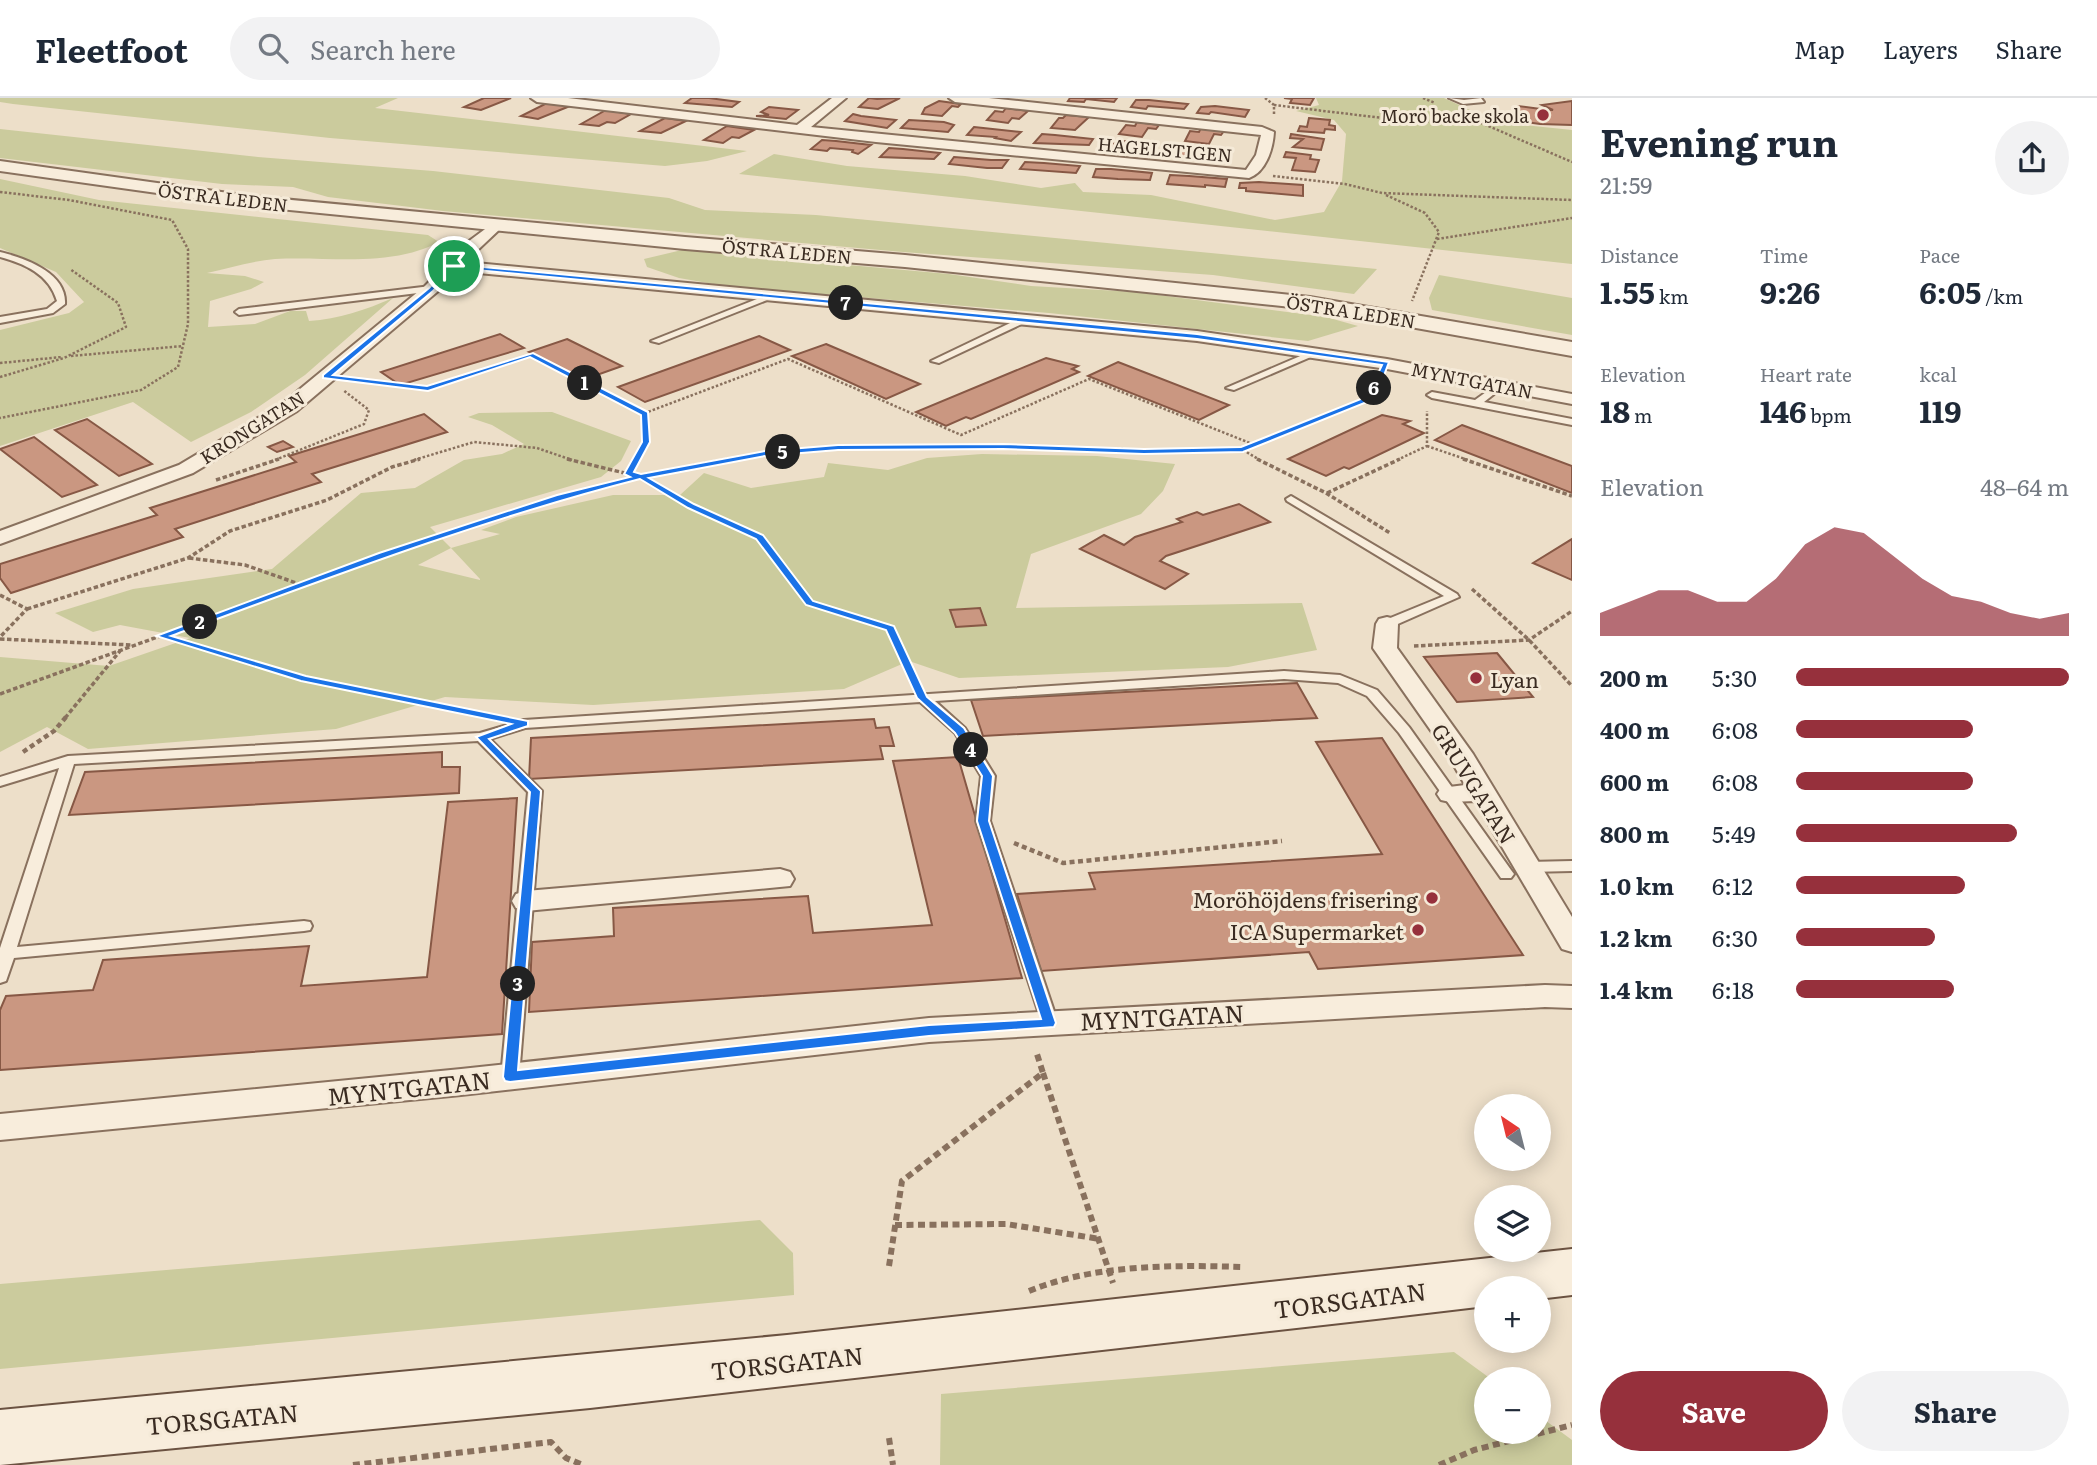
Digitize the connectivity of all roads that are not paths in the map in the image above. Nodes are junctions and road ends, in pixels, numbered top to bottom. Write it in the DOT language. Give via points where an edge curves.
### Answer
graph roads {
  1 [pos="537,98"];
  2 [pos="840,98"];
  3 [pos="955,98"];
  4 [pos="1452,98"];
  5 [pos="1477,98"];
  6 [pos="800,129"];
  7 [pos="0,166"];
  8 [pos="496,225"];
  9 [pos="0,254"];
  10 [pos="454,266"];
  11 [pos="431,289"];
  12 [pos="774,296"];
  13 [pos="239,312"];
  14 [pos="1026,319"];
  15 [pos="0,320"];
  16 [pos="656,341"];
  17 [pos="1572,349"];
  18 [pos="1315,353"];
  19 [pos="936,361"];
  20 [pos="1500,385"];
  21 [pos="1231,388"];
  22 [pos="1432,395"];
  23 [pos="1572,399"];
  24 [pos="1476,404"];
  25 [pos="1572,422"];
  26 [pos="1291,499"];
  27 [pos="0,538"];
  28 [pos="1386,636"];
  29 [pos="923,698"];
  30 [pos="481,737"];
  31 [pos="68,760"];
  32 [pos="0,782"];
  33 [pos="1483,792"];
  34 [pos="1450,794"];
  35 [pos="1572,866"];
  36 [pos="1517,871"];
  37 [pos="779,879"];
  38 [pos="526,901"];
  39 [pos="304,926"];
  40 [pos="1572,942"];
  41 [pos="4,954"];
  42 [pos="0,977"];
  43 [pos="1572,997"];
  44 [pos="1039,1024"];
  45 [pos="510,1077"];
  46 [pos="0,1127"];
  47 [pos="1572,1272"];
  48 [pos="0,1438"];
  1 -- 6 [label="street, HAGELSTIGEN"];
  2 -- 6 [label="street"];
  3 -- 6 [label="street, HAGELSTIGEN" via="1268,132 1261,162 1249,174"];
  4 -- 5 [label="lane" via="1481,102"];
  7 -- 8 [label="street, ÖSTRA LEDEN" via="250,201"];
  8 -- 10 [label="street, KRONGATAN"];
  8 -- 17 [label="street, ÖSTRA LEDEN" via="1310,303"];
  9 -- 15 [label="lane" via="46,275 59,290 62,302 50,310"];
  10 -- 11 [label="street, KRONGATAN"];
  10 -- 12 [label="street, MYNTGATAN"];
  11 -- 13 [label="lane"];
  11 -- 27 [label="street, KRONGATAN" via="290,407 186,469"];
  12 -- 14 [label="street, MYNTGATAN"];
  12 -- 16 [label="lane"];
  14 -- 18 [label="street, MYNTGATAN"];
  14 -- 19 [label="lane"];
  18 -- 20 [label="street, MYNTGATAN"];
  18 -- 21 [label="lane"];
  20 -- 23 [label="street, MYNTGATAN"];
  20 -- 24 [label="lane"];
  22 -- 24 [label="lane"];
  24 -- 25 [label="lane"];
  26 -- 28 [label="lane" via="1453,597"];
  28 -- 33 [label="street, GRUVGATAN"];
  29 -- 30 [label="lane" via="524,724"];
  29 -- 34 [label="lane" via="1284,675 1340,679 1372,693"];
  29 -- 44 [label="lane" via="960,731 988,776 983,821"];
  30 -- 31 [label="lane"];
  30 -- 38 [label="lane" via="536,791"];
  31 -- 32 [label="lane"];
  31 -- 41 [label="lane"];
  33 -- 34 [label="street"];
  33 -- 36 [label="street, GRUVGATAN"];
  34 -- 36 [label="lane"];
  35 -- 36 [label="lane"];
  36 -- 40 [label="street, GRUVGATAN"];
  37 -- 38 [label="street"];
  38 -- 45 [label="lane"];
  39 -- 41 [label="lane"];
  41 -- 42 [label="lane"];
  43 -- 44 [label="street, MYNTGATAN" via="1359,1004"];
  44 -- 45 [label="street, MYNTGATAN" via="929,1030"];
  45 -- 46 [label="street, MYNTGATAN"];
  47 -- 48 [label="main road, TORSGATAN" via="841,1356"];
}
